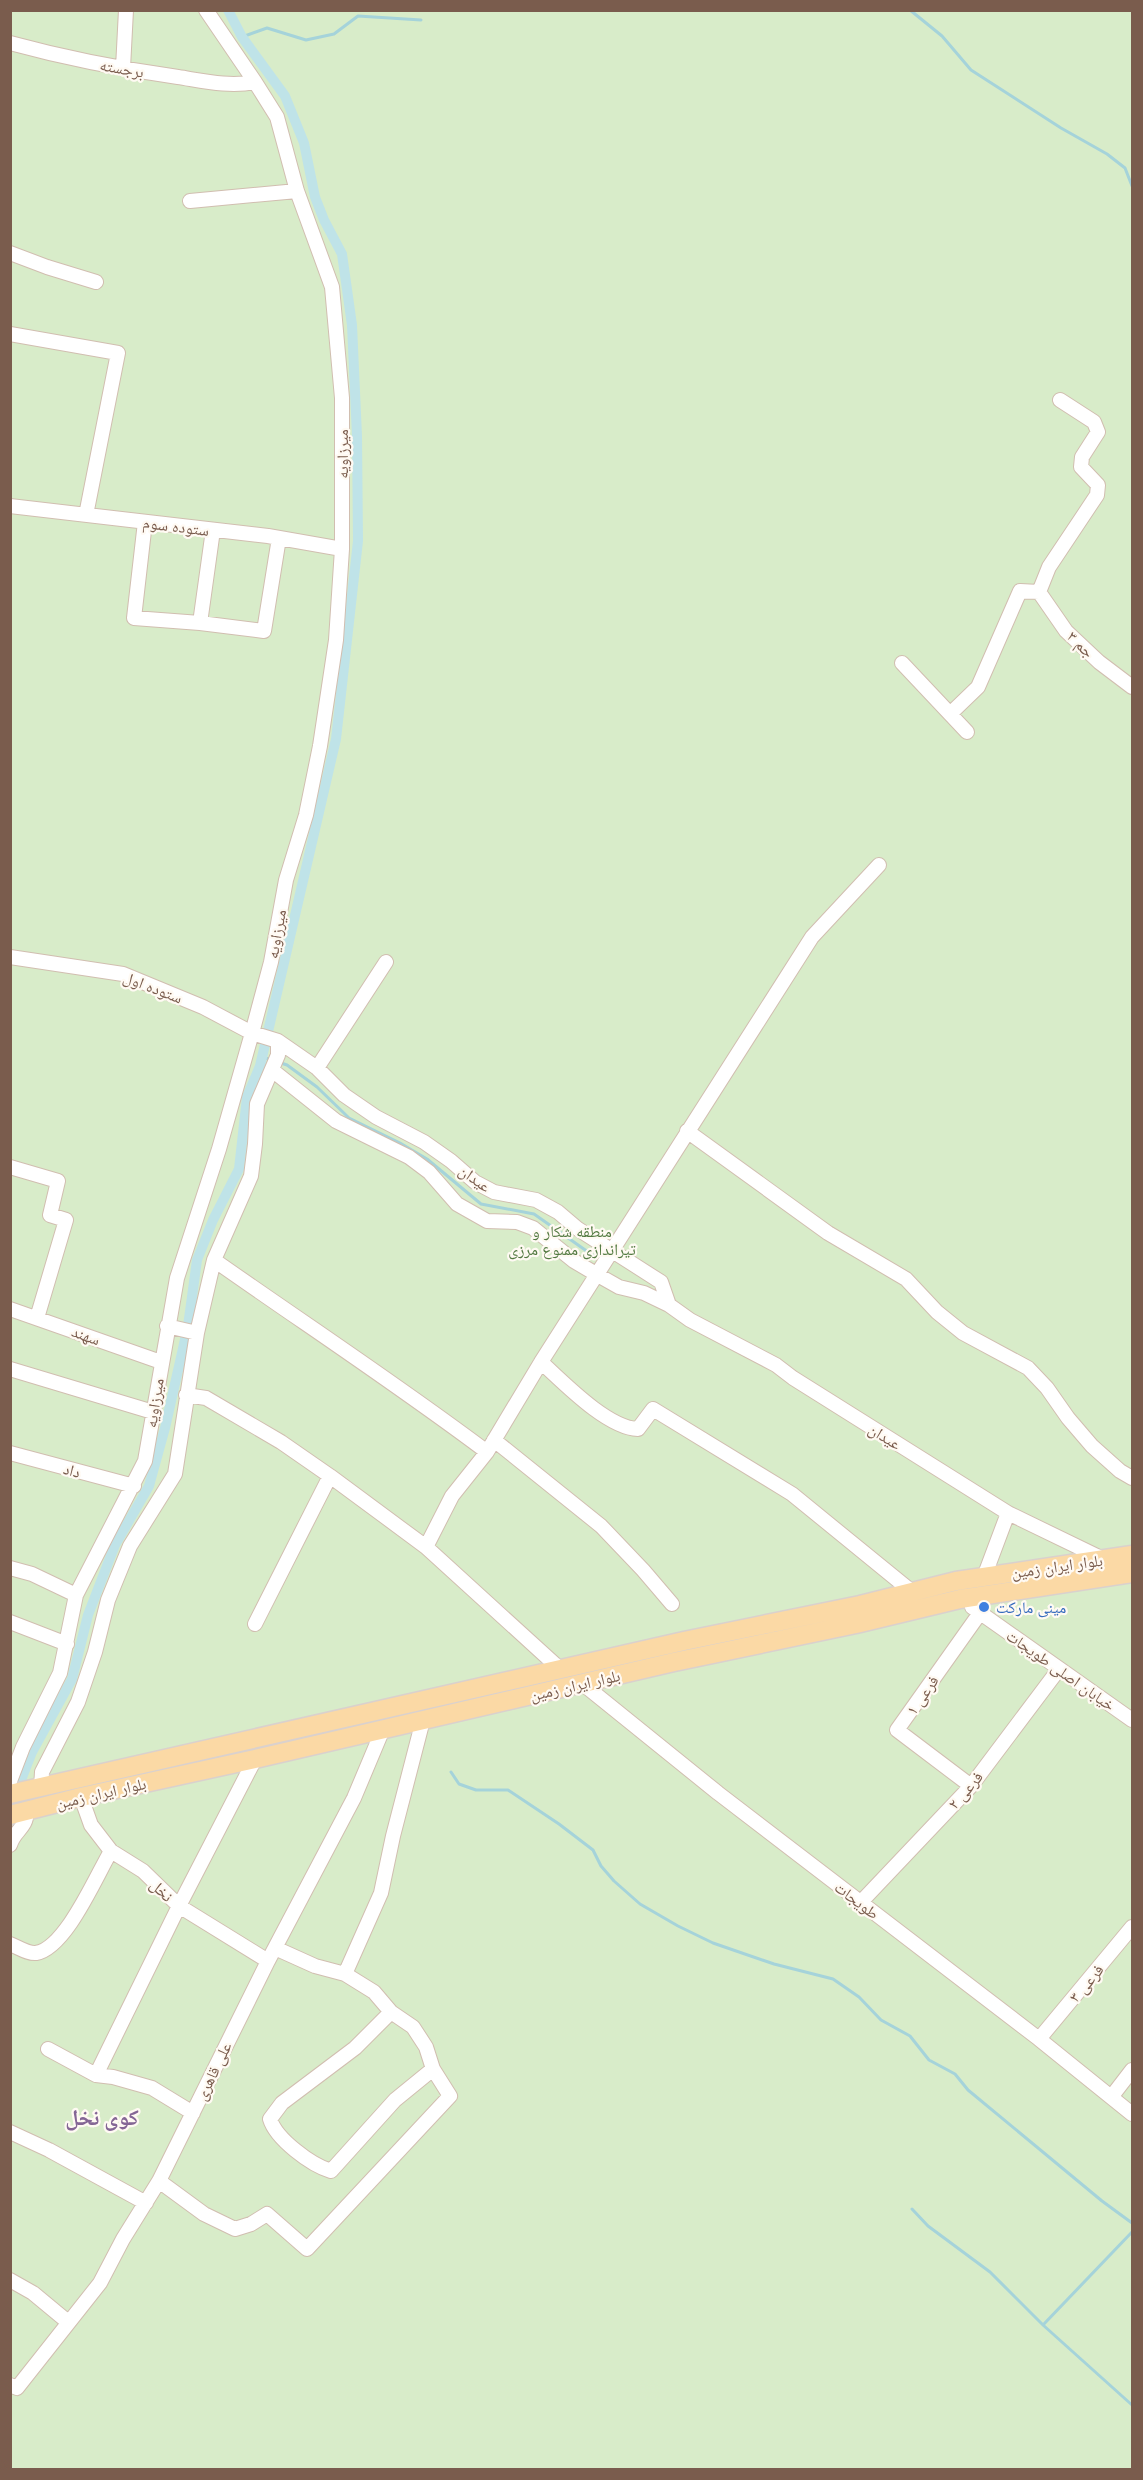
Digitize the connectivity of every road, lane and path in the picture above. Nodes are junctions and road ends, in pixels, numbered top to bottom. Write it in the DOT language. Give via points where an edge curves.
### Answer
graph roads {
  1 [pos="126,10"];
  2 [pos="206,10"];
  3 [pos="10,43"];
  4 [pos="123,68"];
  5 [pos="255,82"];
  6 [pos="297,190"];
  7 [pos="190,201"];
  8 [pos="10,253"];
  9 [pos="96,282"];
  10 [pos="10,334"];
  11 [pos="1060,400"];
  12 [pos="10,506"];
  13 [pos="86,515"];
  14 [pos="146,522"];
  15 [pos="213,530"];
  16 [pos="279,538"];
  17 [pos="342,549"];
  18 [pos="1039,592"];
  19 [pos="200,623"];
  20 [pos="903,663"];
  21 [pos="1132,687"];
  22 [pos="950,714"];
  23 [pos="967,732"];
  24 [pos="879,865"];
  25 [pos="10,957"];
  26 [pos="386,962"];
  27 [pos="255,1034"];
  28 [pos="275,1054"];
  29 [pos="316,1068"];
  30 [pos="687,1131"];
  31 [pos="10,1167"];
  32 [pos="612,1251"];
  33 [pos="214,1260"];
  34 [pos="596,1274"];
  35 [pos="669,1305"];
  36 [pos="10,1309"];
  37 [pos="37,1318"];
  38 [pos="173,1327"];
  39 [pos="195,1333"];
  40 [pos="161,1362"];
  41 [pos="541,1362"];
  42 [pos="10,1369"];
  43 [pos="186,1395"];
  44 [pos="153,1412"];
  45 [pos="491,1446"];
  46 [pos="10,1453"];
  47 [pos="330,1476"];
  48 [pos="1132,1478"];
  49 [pos="134,1486"];
  50 [pos="1008,1513"];
  51 [pos="426,1547"];
  52 [pos="1132,1555"];
  53 [pos="1103,1559"];
  54 [pos="10,1568"];
  55 [pos="1132,1573"];
  56 [pos="984,1577"];
  57 [pos="911,1592"];
  58 [pos="76,1595"];
  59 [pos="960,1599"];
  60 [pos="672,1604"];
  61 [pos="980,1613"];
  62 [pos="10,1622"];
  63 [pos="255,1624"];
  64 [pos="67,1644"];
  65 [pos="560,1669"];
  66 [pos="1059,1669"];
  67 [pos="583,1684"];
  68 [pos="423,1720"];
  69 [pos="1132,1720"];
  70 [pos="383,1730"];
  71 [pos="255,1760"];
  72 [pos="10,1781"];
  73 [pos="971,1786"];
  74 [pos="37,1789"];
  75 [pos="10,1794"];
  76 [pos="81,1797"];
  77 [pos="19,1813"];
  78 [pos="10,1845"];
  79 [pos="111,1851"];
  80 [pos="861,1902"];
  81 [pos="179,1906"];
  82 [pos="1132,1927"];
  83 [pos="10,1944"];
  84 [pos="275,1948"];
  85 [pos="268,1961"];
  86 [pos="345,1974"];
  87 [pos="391,2012"];
  88 [pos="1039,2039"];
  89 [pos="48,2049"];
  90 [pos="434,2069"];
  91 [pos="1132,2070"];
  92 [pos="96,2075"];
  93 [pos="1112,2096"];
  94 [pos="193,2113"];
  95 [pos="1132,2114"];
  96 [pos="11,2133"];
  97 [pos="159,2181"];
  98 [pos="146,2203"];
  99 [pos="10,2280"];
  100 [pos="68,2322"];
  101 [pos="10,2385"];
  1 -- 4 [label="street"];
  2 -- 5 [label="street, میرزاویه"];
  3 -- 4 [label="street, برجسته"];
  4 -- 5 [label="street, برجسته" via="235,86"];
  5 -- 6 [label="street, میرزاویه" via="277,117"];
  6 -- 7 [label="street"];
  6 -- 17 [label="street, میرزاویه" via="332,287 342,398"];
  8 -- 9 [label="street"];
  10 -- 13 [label="street" via="118,353"];
  11 -- 18 [label="street" via="1094,422 1098,432 1082,457 1081,467 1098,485 1097,495 1049,567"];
  12 -- 13 [label="street, ستوده سوم"];
  13 -- 14 [label="street, ستوده سوم"];
  14 -- 15 [label="street, ستوده سوم"];
  14 -- 19 [label="street" via="134,618"];
  15 -- 16 [label="street, ستوده سوم"];
  15 -- 19 [label="street"];
  16 -- 17 [label="street, ستوده سوم"];
  16 -- 19 [label="street" via="264,631"];
  17 -- 27 [label="street, میرزاویه" via="336,640 320,746 306,815 286,880"];
  18 -- 21 [label="street, جم ۳" via="1066,631"];
  18 -- 22 [label="street" via="1020,591 978,687"];
  20 -- 22 [label="street"];
  22 -- 23 [label="street"];
  24 -- 30 [label="street" via="812,937"];
  25 -- 27 [label="street, ستوده اول" via="123,974 203,1007"];
  26 -- 29 [label="street"];
  27 -- 28 [label="street, ستوده اول"];
  27 -- 38 [label="street, میرزاویه" via="177,1278"];
  28 -- 29 [label="street, عیدان"];
  28 -- 33 [label="street" via="257,1104 250,1176"];
  28 -- 34 [label="street, عیدان" via="336,1122 409,1157 429,1172 457,1204 487,1221 517,1222 532,1228"];
  29 -- 32 [label="street, عیدان" via="344,1095 424,1142 475,1182 494,1192 536,1200"];
  30 -- 32 [label="street"];
  30 -- 48 [label="street" via="828,1233 906,1280 963,1332 1028,1368 1092,1446"];
  31 -- 37 [label="street" via="58,1181 50,1215 66,1220"];
  32 -- 34 [label="street"];
  32 -- 35 [label="street, عیدان" via="661,1282"];
  33 -- 39 [label="street"];
  33 -- 45 [label="street" via="341,1349"];
  34 -- 35 [label="street, عیدان"];
  34 -- 41 [label="street"];
  35 -- 50 [label="street, عیدان" via="776,1365"];
  36 -- 37 [label="street, سهند"];
  37 -- 40 [label="street, سهند"];
  38 -- 39 [label="street"];
  38 -- 40 [label="street, میرزاویه"];
  39 -- 43 [label="street"];
  40 -- 44 [label="street, میرزاویه"];
  41 -- 45 [label="street"];
  41 -- 57 [label="street" via="586,1403 627,1428 638,1429 653,1409 792,1494"];
  42 -- 44 [label="street"];
  43 -- 47 [label="street" via="206,1398"];
  43 -- 74 [label="street" via="175,1474 130,1546 108,1600 78,1702"];
  44 -- 49 [label="street, میرزاویه" via="145,1461"];
  45 -- 51 [label="street" via="452,1496"];
  45 -- 60 [label="street" via="601,1526"];
  46 -- 49 [label="street, داد"];
  47 -- 51 [label="street"];
  47 -- 63 [label="street"];
  49 -- 58 [label="street, میرزاویه"];
  50 -- 53 [label="street, عیدان"];
  50 -- 56 [label="street"];
  51 -- 65 [label="street"];
  52 -- 53 [label="main road, بلوار ایران زمین"];
  53 -- 56 [label="main road, بلوار ایران زمین"];
  54 -- 58 [label="street"];
  55 -- 59 [label="main road, بلوار ایران زمین"];
  56 -- 57 [label="main road, بلوار ایران زمین"];
  57 -- 65 [label="main road, بلوار ایران زمین"];
  58 -- 64 [label="street, میرزاویه"];
  59 -- 61 [label="street, خیابان اصلی طویجات"];
  59 -- 67 [label="main road, بلوار ایران زمین"];
  61 -- 66 [label="street, خیابان اصلی طویجات"];
  61 -- 73 [label="street, فرعی ۱" via="897,1730"];
  62 -- 64 [label="street"];
  64 -- 72 [label="street, میرزاویه" via="60,1673"];
  65 -- 74 [label="main road, بلوار ایران زمین"];
  66 -- 69 [label="street, خیابان اصلی طویجات"];
  66 -- 73 [label="street, فرعی ۲"];
  67 -- 68 [label="main road, بلوار ایران زمین"];
  67 -- 80 [label="street, طویجات"];
  68 -- 70 [label="main road, بلوار ایران زمین"];
  68 -- 86 [label="street" via="381,1893"];
  70 -- 71 [label="main road, بلوار ایران زمین"];
  70 -- 84 [label="street, علی قاهری" via="354,1798"];
  71 -- 76 [label="main road, بلوار ایران زمین"];
  71 -- 81 [label="street"];
  73 -- 80 [label="street, فرعی ۲"];
  74 -- 75 [label="main road, بلوار ایران زمین"];
  76 -- 77 [label="main road, بلوار ایران زمین"];
  76 -- 79 [label="street, نخل" via="91,1825"];
  77 -- 78 [label="street" via="26,1823"];
  79 -- 81 [label="street, نخل" via="143,1871"];
  79 -- 83 [label="street" via="58,1941 33,1954"];
  80 -- 88 [label="street, طویجات"];
  81 -- 85 [label="street, نخل"];
  81 -- 92 [label="street"];
  82 -- 88 [label="street, فرعی ۳"];
  84 -- 85 [label="street, علی قاهری"];
  84 -- 86 [label="street"];
  85 -- 94 [label="street, علی قاهری"];
  86 -- 87 [label="street" via="375,1992"];
  87 -- 90 [label="street" via="413,2027"];
  87 -- 90 [label="street" via="355,2048 282,2103 270,2119 273,2130 320,2168 331,2171 395,2100"];
  88 -- 93 [label="street, طویجات"];
  89 -- 92 [label="street"];
  90 -- 97 [label="street" via="450,2096 307,2249 267,2214 235,2229 204,2214"];
  91 -- 93 [label="street"];
  92 -- 94 [label="street" via="152,2088"];
  93 -- 95 [label="street, طویجات"];
  94 -- 97 [label="street, علی قاهری"];
  96 -- 98 [label="street"];
  97 -- 98 [label="street, علی قاهری"];
  98 -- 100 [label="street, علی قاهری" via="100,2283"];
  99 -- 100 [label="street"];
  100 -- 101 [label="street, علی قاهری" via="17,2388"];
}
